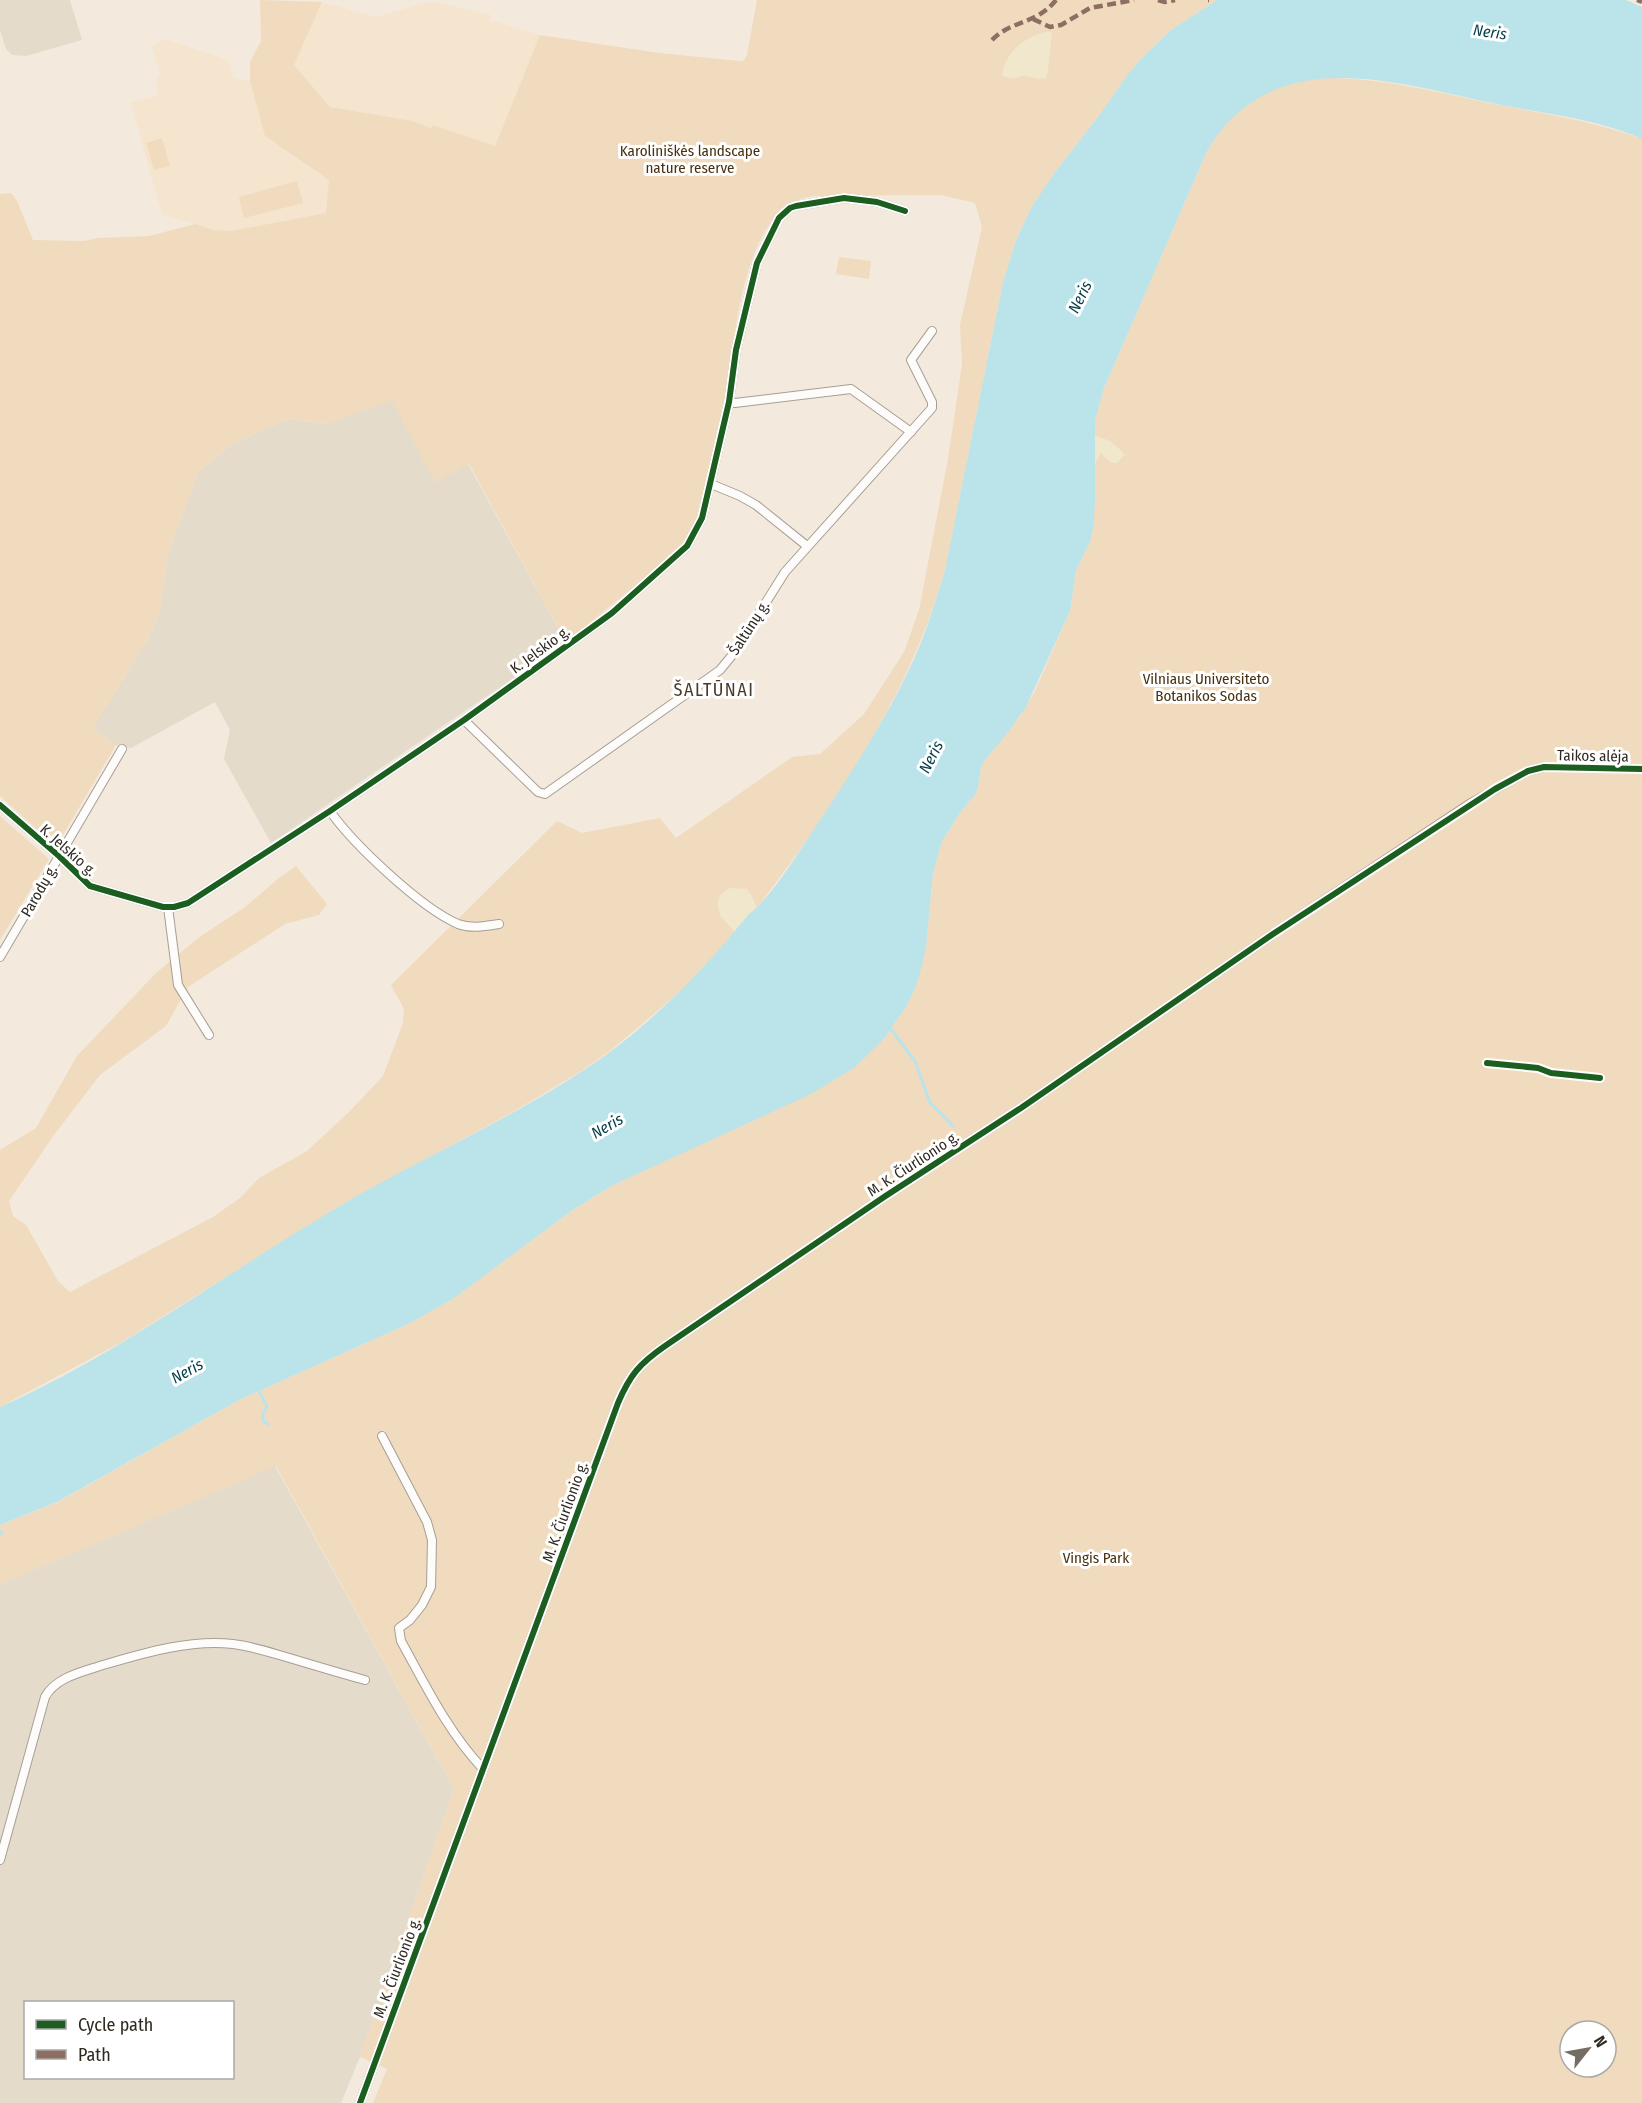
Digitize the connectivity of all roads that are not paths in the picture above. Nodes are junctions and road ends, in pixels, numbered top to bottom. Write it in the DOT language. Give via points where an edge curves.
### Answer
graph roads {
  1 [pos="905,211"];
  2 [pos="932,331"];
  3 [pos="729,402"];
  4 [pos="911,432"];
  5 [pos="711,484"];
  6 [pos="807,546"];
  7 [pos="464,720"];
  8 [pos="122,749"];
  9 [pos="1544,767"];
  10 [pos="0,805"];
  11 [pos="330,811"];
  12 [pos="59,856"];
  13 [pos="168,907"];
  14 [pos="499,924"];
  15 [pos="0,957"];
  16 [pos="209,1035"];
  17 [pos="382,1436"];
  18 [pos="365,1680"];
  19 [pos="483,1769"];
  20 [pos="0,1860"];
  21 [pos="360,2103"];
  1 -- 3 [label="street, K. Jelskio g." via="844,198 796,206 779,218 757,263 736,350"];
  2 -- 4 [label="street, Šaltūnų g." via="910,360 933,405"];
  3 -- 4 [label="street" via="852,389"];
  3 -- 5 [label="street, K. Jelskio g."];
  4 -- 6 [label="street, Šaltūnų g."];
  5 -- 6 [label="street" via="756,505"];
  5 -- 7 [label="street, K. Jelskio g." via="702,518 687,546 612,613"];
  6 -- 7 [label="street, Šaltūnų g." via="785,572 720,670 545,794 538,792"];
  7 -- 11 [label="street, K. Jelskio g."];
  8 -- 12 [label="street, Parodų g."];
  9 -- 19 [label="street, M. K. Čiurlionio g." via="1528,771 1471,803 1273,934 638,1368 618,1403"];
  10 -- 12 [label="street, K. Jelskio g."];
  11 -- 13 [label="street, K. Jelskio g." via="188,903"];
  11 -- 14 [label="street" via="364,850 437,912 472,927"];
  12 -- 13 [label="street, K. Jelskio g." via="90,886"];
  12 -- 15 [label="street, Parodų g."];
  13 -- 16 [label="street" via="178,985"];
  17 -- 19 [label="street" via="427,1522 432,1540 431,1587 422,1605 399,1628 401,1641 444,1717"];
  18 -- 20 [label="street" via="255,1648 208,1643 144,1654 68,1677 52,1687 45,1698"];
  19 -- 21 [label="street, M. K. Čiurlionio g."];
}
